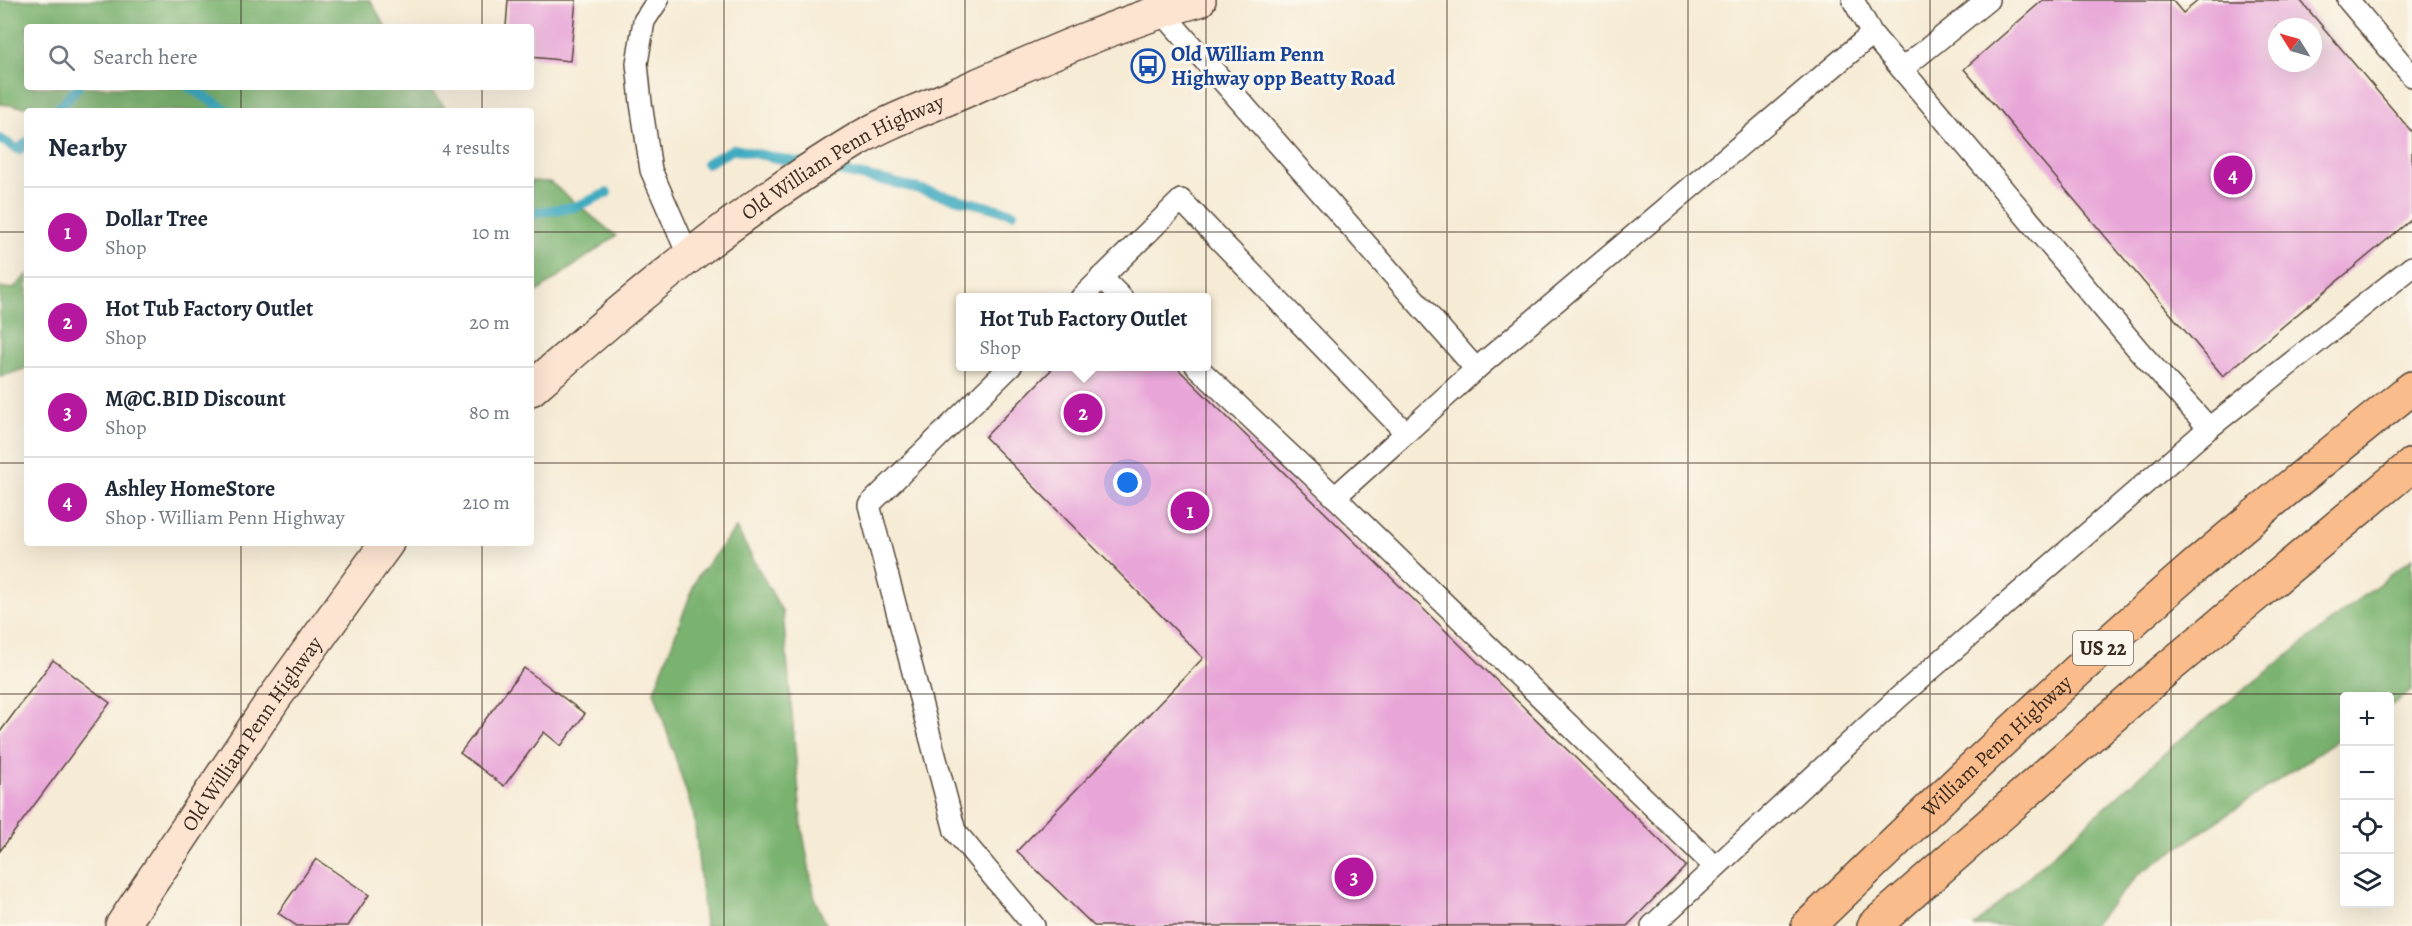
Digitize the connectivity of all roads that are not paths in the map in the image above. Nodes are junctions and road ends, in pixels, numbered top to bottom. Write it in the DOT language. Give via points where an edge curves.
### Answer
graph roads {
  1 [pos="658,0"];
  2 [pos="1199,0"];
  3 [pos="1853,0"];
  4 [pos="1988,0"];
  5 [pos="2348,0"];
  6 [pos="1153,5"];
  7 [pos="1872,34"];
  8 [pos="1902,69"];
  9 [pos="2412,76"];
  10 [pos="689,257"];
  11 [pos="2412,267"];
  12 [pos="1101,278"];
  13 [pos="1085,293"];
  14 [pos="1118,293"];
  15 [pos="1476,369"];
  16 [pos="1006,371"];
  17 [pos="1201,371"];
  18 [pos="534,386"];
  19 [pos="2412,388"];
  20 [pos="2209,428"];
  21 [pos="1406,433"];
  22 [pos="2412,465"];
  23 [pos="1335,497"];
  24 [pos="385,546"];
  25 [pos="1715,867"];
  26 [pos="122,926"];
  27 [pos="1034,926"];
  28 [pos="1652,926"];
  29 [pos="1808,926"];
  30 [pos="1874,926"];
  1 -- 10 [label="lane" via="644,21 637,63 641,103 651,170"];
  2 -- 6 [label="main road, Old William Penn Highway"];
  3 -- 7 [label="lane"];
  4 -- 8 [label="lane"];
  5 -- 9 [label="lane"];
  6 -- 10 [label="main road, Old William Penn Highway" via="857,139 759,202"];
  6 -- 15 [label="lane"];
  7 -- 8 [label="lane"];
  7 -- 15 [label="lane"];
  8 -- 20 [label="lane"];
  10 -- 18 [label="main road, Old William Penn Highway" via="618,312"];
  11 -- 20 [label="lane"];
  12 -- 13 [label="lane"];
  12 -- 14 [label="lane"];
  12 -- 21 [label="lane" via="1181,200"];
  15 -- 21 [label="lane"];
  16 -- 27 [label="lane" via="869,505 955,831"];
  17 -- 23 [label="lane"];
  19 -- 29 [label="highway, William Penn Highway / US 22" via="2280,494 2098,653"];
  20 -- 25 [label="lane" via="1898,698"];
  21 -- 23 [label="lane"];
  22 -- 30 [label="highway, US 22" via="2164,672"];
  23 -- 25 [label="lane"];
  24 -- 26 [label="main road, Old William Penn Highway" via="273,700"];
  25 -- 28 [label="lane"];
}
